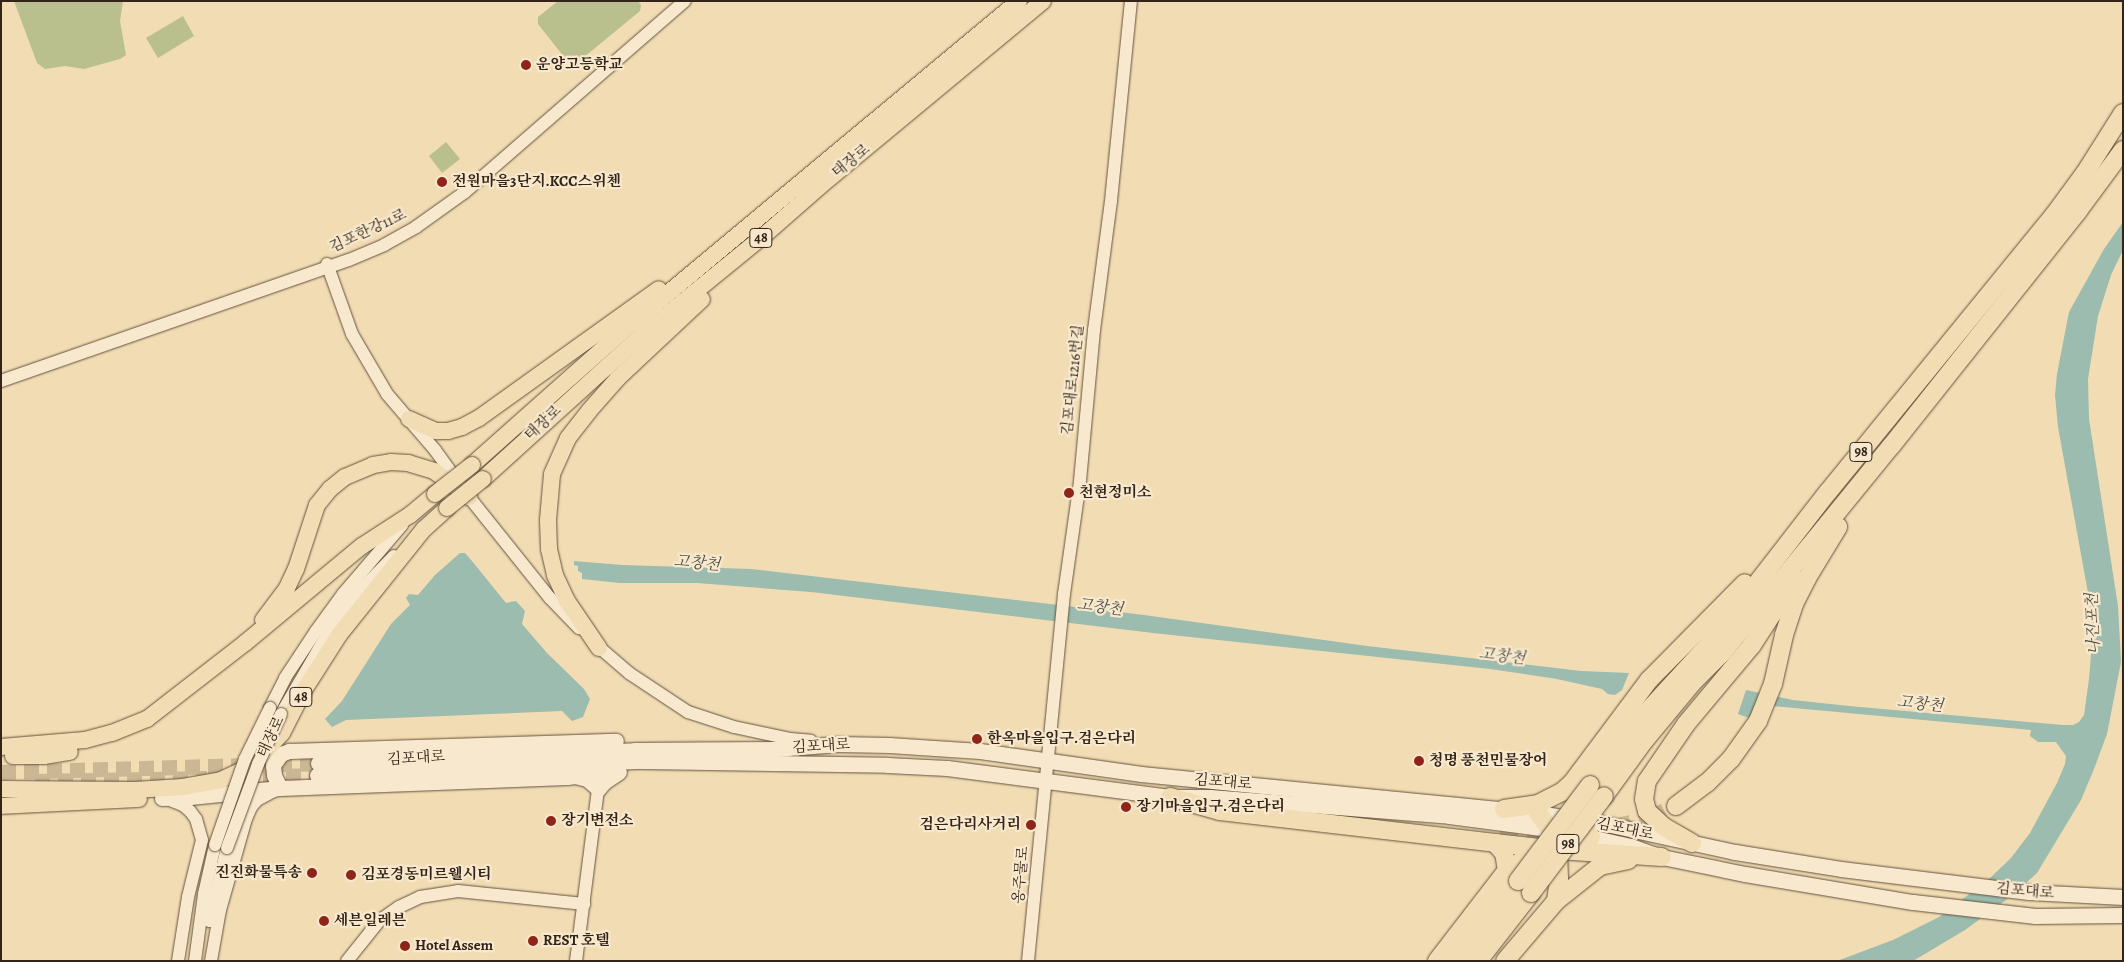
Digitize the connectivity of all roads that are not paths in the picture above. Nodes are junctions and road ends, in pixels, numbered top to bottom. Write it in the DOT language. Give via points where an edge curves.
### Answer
graph roads {
  1 [pos="680,1"];
  2 [pos="685,1"];
  3 [pos="1019,1"];
  4 [pos="1043,1"];
  5 [pos="1131,1"];
  6 [pos="2123,113"];
  7 [pos="2123,150"];
  8 [pos="761,238"];
  9 [pos="732,241"];
  10 [pos="327,265"];
  11 [pos="1,379"];
  12 [pos="409,419"];
  13 [pos="1892,445"];
  14 [pos="1828,492"];
  15 [pos="469,496"];
  16 [pos="1846,501"];
  17 [pos="410,515"];
  18 [pos="424,530"];
  19 [pos="245,644"];
  20 [pos="599,648"];
  21 [pos="276,711"];
  22 [pos="147,719"];
  23 [pos="790,739"];
  24 [pos="838,744"];
  25 [pos="1,746"];
  26 [pos="1,756"];
  27 [pos="1048,762"];
  28 [pos="734,764"];
  29 [pos="620,771"];
  30 [pos="573,776"];
  31 [pos="221,780"];
  32 [pos="1046,781"];
  33 [pos="1572,783"];
  34 [pos="280,788"];
  35 [pos="1,789"];
  36 [pos="598,789"];
  37 [pos="134,790"];
  38 [pos="1,796"];
  39 [pos="1170,797"];
  40 [pos="162,798"];
  41 [pos="1,806"];
  42 [pos="1676,806"];
  43 [pos="1504,809"];
  44 [pos="1538,813"];
  45 [pos="1575,819"];
  46 [pos="1550,829"];
  47 [pos="1590,837"];
  48 [pos="1498,839"];
  49 [pos="1692,843"];
  50 [pos="221,846"];
  51 [pos="1558,850"];
  52 [pos="1662,857"];
  53 [pos="1512,875"];
  54 [pos="1559,880"];
  55 [pos="2123,897"];
  56 [pos="1556,901"];
  57 [pos="584,904"];
  58 [pos="2123,915"];
  59 [pos="178,961"];
  60 [pos="194,961"];
  61 [pos="203,961"];
  62 [pos="211,961"];
  63 [pos="347,961"];
  64 [pos="576,961"];
  65 [pos="1028,961"];
  66 [pos="1437,961"];
  67 [pos="1457,961"];
  68 [pos="1478,961"];
  69 [pos="1505,961"];
  1 -- 10 [label="street, 김포한강11로" via="463,190 415,224"];
  2 -- 10 [label="street, 김포한강11로" via="466,192 384,245"];
  3 -- 9 [label="main road, 태장로 / 48"];
  4 -- 8 [label="main road, 태장로 / 48"];
  5 -- 27 [label="street, 김포대로1216번길"];
  6 -- 14 [label="highway, 98" via="2054,215"];
  7 -- 13 [label="highway, 98"];
  8 -- 18 [label="main road, 태장로 / 48, bridge" via="642,335"];
  8 -- 20 [label="main road" via="710,292 618,378 568,438 557,458 549,490 549,549 568,601"];
  9 -- 12 [label="main road" via="631,308 479,418 448,431 436,431"];
  9 -- 17 [label="main road, 태장로 / 48, bridge"];
  10 -- 11 [label="street, 김포한강11로"];
  10 -- 12 [label="street" via="363,356 387,394"];
  12 -- 15 [label="street"];
  13 -- 16 [label="highway, 98"];
  13 -- 42 [label="highway" via="1807,578 1789,619 1774,684 1758,721 1731,759 1707,784"];
  14 -- 33 [label="highway" via="1726,604 1649,680"];
  14 -- 53 [label="highway, 98, bridge" via="1713,640 1644,715 1590,785"];
  15 -- 19 [label="main road" via="434,471 408,463 374,465 345,477 317,504 287,588"];
  15 -- 20 [label="street" via="550,598"];
  16 -- 49 [label="highway" via="1752,645 1686,724 1647,780 1644,799 1647,811 1663,826"];
  16 -- 68 [label="highway, 98, bridge" via="1723,652 1681,697"];
  17 -- 19 [label="main road, 48" via="362,546"];
  17 -- 21 [label="street, 태장로" via="316,631 285,678"];
  18 -- 21 [label="street, 태장로" via="357,594"];
  18 -- 31 [label="main road, 48" via="339,635 304,690 282,733 253,766"];
  19 -- 22 [label="main road, 48"];
  20 -- 23 [label="street" via="629,673 688,712 734,727"];
  21 -- 50 [label="street, 태장로, bridge" via="258,764"];
  22 -- 25 [label="main road, 48" via="85,740"];
  22 -- 26 [label="main road" via="118,740 98,746 44,756"];
  23 -- 24 [label="street"];
  23 -- 34 [label="main road, 김포대로" via="289,751 281,754 273,766"];
  24 -- 27 [label="main road, 김포대로" via="890,744 980,751"];
  24 -- 28 [label="main road, 김포대로" via="776,749 635,750 318,769 642,761"];
  27 -- 32 [label="street, 옹주물로"];
  27 -- 43 [label="main road, 김포대로"];
  28 -- 29 [label="main road, 김포대로"];
  28 -- 32 [label="main road, 김포대로" via="947,768"];
  29 -- 30 [label="main road, 김포대로"];
  29 -- 36 [label="main road"];
  30 -- 34 [label="main road, 김포대로"];
  30 -- 36 [label="main road" via="587,779"];
  31 -- 37 [label="main road, 48" via="183,787"];
  31 -- 40 [label="main road" via="199,790"];
  32 -- 39 [label="main road, 김포대로"];
  32 -- 65 [label="street, 옹주물로"];
  33 -- 43 [label="highway" via="1550,800"];
  33 -- 45 [label="highway" via="1569,810"];
  34 -- 40 [label="main road, 김포대로"];
  34 -- 62 [label="street" via="257,800 251,807 228,881"];
  35 -- 37 [label="main road"];
  36 -- 57 [label="street"];
  37 -- 38 [label="main road, 48"];
  39 -- 46 [label="main road, 김포대로" via="1210,796 1439,815"];
  39 -- 48 [label="highway" via="1220,811"];
  40 -- 41 [label="main road, 김포대로"];
  40 -- 59 [label="street" via="190,811 202,840 188,897"];
  43 -- 44 [label="main road, 김포대로"];
  44 -- 45 [label="main road, 김포대로"];
  44 -- 46 [label="highway"];
  45 -- 47 [label="highway"];
  45 -- 49 [label="main road, 김포대로"];
  46 -- 47 [label="main road, 김포대로"];
  46 -- 51 [label="highway"];
  47 -- 52 [label="main road, 김포대로"];
  48 -- 51 [label="highway"];
  48 -- 53 [label="highway"];
  49 -- 55 [label="main road, 김포대로" via="1957,885"];
  50 -- 60 [label="street, 태장로" via="204,894"];
  50 -- 61 [label="street, 태장로"];
  51 -- 52 [label="highway"];
  51 -- 54 [label="highway"];
  52 -- 56 [label="highway" via="1616,861 1600,866"];
  52 -- 58 [label="main road, 김포대로" via="1745,874 2001,914"];
  53 -- 54 [label="highway" via="1523,860 1543,861"];
  53 -- 66 [label="highway"];
  53 -- 67 [label="highway, 98"];
  54 -- 56 [label="highway"];
  56 -- 69 [label="highway"];
  57 -- 63 [label="street" via="458,891 420,897 379,921"];
  57 -- 64 [label="street"];
}
